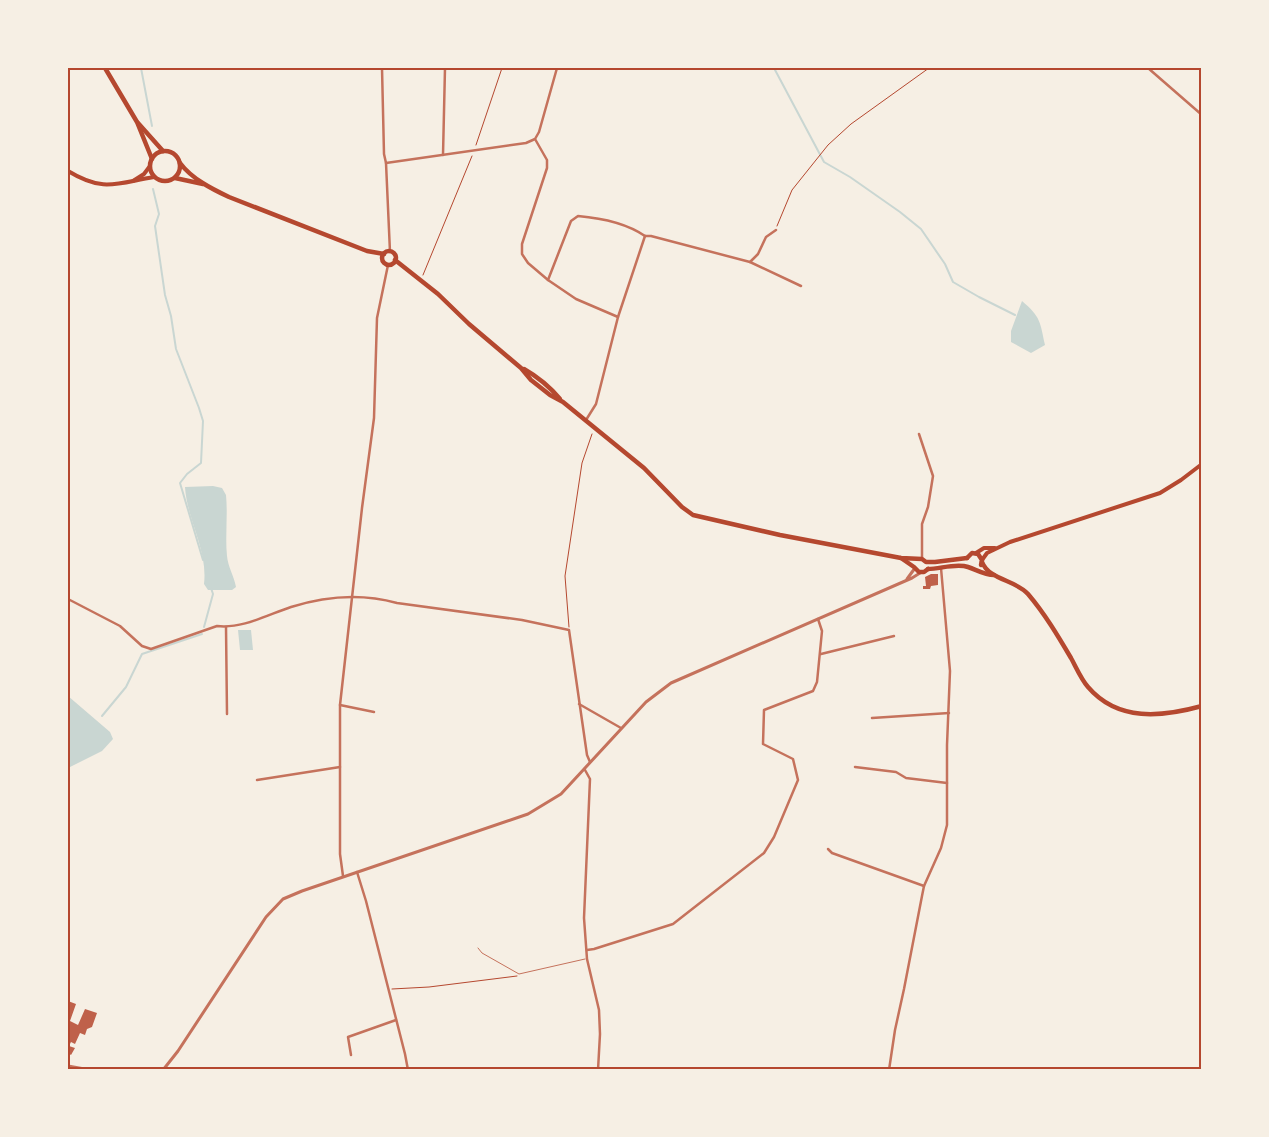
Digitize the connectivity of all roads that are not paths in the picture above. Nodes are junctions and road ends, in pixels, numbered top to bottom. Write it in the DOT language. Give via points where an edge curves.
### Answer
graph roads {
  1 [pos="105,68"];
  2 [pos="382,68"];
  3 [pos="445,68"];
  4 [pos="557,68"];
  5 [pos="1148,68"];
  6 [pos="1202,115"];
  7 [pos="137,122"];
  8 [pos="535,139"];
  9 [pos="162,151"];
  10 [pos="443,155"];
  11 [pos="152,159"];
  12 [pos="386,163"];
  13 [pos="180,164"];
  14 [pos="150,166"];
  15 [pos="68,172"];
  16 [pos="154,177"];
  17 [pos="175,178"];
  18 [pos="129,183"];
  19 [pos="207,186"];
  20 [pos="776,230"];
  21 [pos="645,236"];
  22 [pos="390,252"];
  23 [pos="384,254"];
  24 [pos="395,260"];
  25 [pos="750,262"];
  26 [pos="388,265"];
  27 [pos="548,280"];
  28 [pos="801,286"];
  29 [pos="618,317"];
  30 [pos="586,421"];
  31 [pos="919,434"];
  32 [pos="1202,464"];
  33 [pos="995,548"];
  34 [pos="976,553"];
  35 [pos="901,558"];
  36 [pos="967,558"];
  37 [pos="922,560"];
  38 [pos="982,561"];
  39 [pos="968,567"];
  40 [pos="915,568"];
  41 [pos="941,568"];
  42 [pos="928,569"];
  43 [pos="976,569"];
  44 [pos="920,573"];
  45 [pos="995,575"];
  46 [pos="907,579"];
  47 [pos="353,596"];
  48 [pos="68,599"];
  49 [pos="818,619"];
  50 [pos="226,627"];
  51 [pos="894,636"];
  52 [pos="821,654"];
  53 [pos="579,704"];
  54 [pos="340,705"];
  55 [pos="1202,706"];
  56 [pos="374,712"];
  57 [pos="949,713"];
  58 [pos="227,714"];
  59 [pos="872,718"];
  60 [pos="622,729"];
  61 [pos="591,764"];
  62 [pos="340,767"];
  63 [pos="855,767"];
  64 [pos="585,770"];
  65 [pos="257,780"];
  66 [pos="948,784"];
  67 [pos="828,849"];
  68 [pos="357,872"];
  69 [pos="343,876"];
  70 [pos="924,886"];
  71 [pos="478,948"];
  72 [pos="586,950"];
  73 [pos="587,959"];
  74 [pos="396,1019"];
  75 [pos="351,1054"];
  76 [pos="68,1066"];
  77 [pos="163,1069"];
  78 [pos="90,1070"];
  79 [pos="408,1070"];
  80 [pos="598,1070"];
  81 [pos="889,1070"];
  1 -- 7 [label="main road"];
  2 -- 12 [label="street"];
  3 -- 10 [label="street"];
  4 -- 8 [label="street" via="540,132"];
  5 -- 6 [label="street"];
  7 -- 9 [label="main road"];
  7 -- 11 [label="main road"];
  8 -- 10 [label="street" via="526,144"];
  8 -- 27 [label="street" via="547,160 547,168 522,244 522,254"];
  9 -- 11 [label="main road"];
  9 -- 13 [label="main road" via="171,152"];
  10 -- 12 [label="street"];
  11 -- 14 [label="main road"];
  12 -- 22 [label="street"];
  13 -- 17 [label="main road"];
  13 -- 19 [label="main road"];
  14 -- 16 [label="main road"];
  14 -- 18 [label="main road"];
  15 -- 18 [label="main road" via="93,183"];
  16 -- 17 [label="main road" via="163,181"];
  16 -- 18 [label="main road"];
  17 -- 19 [label="main road"];
  19 -- 23 [label="main road" via="229,198 367,251"];
  20 -- 25 [label="street" via="766,238"];
  21 -- 25 [label="street"];
  21 -- 27 [label="street" via="625,226 578,216 571,221"];
  21 -- 29 [label="street"];
  22 -- 23 [label="main road"];
  22 -- 24 [label="main road"];
  23 -- 26 [label="main road" via="383,261"];
  24 -- 26 [label="main road"];
  24 -- 30 [label="main road" via="531,380"];
  25 -- 28 [label="street"];
  26 -- 47 [label="street" via="377,318 374,418"];
  27 -- 29 [label="street" via="576,299"];
  29 -- 30 [label="street" via="596,404"];
  30 -- 35 [label="main road" via="644,468 693,515"];
  31 -- 37 [label="street" via="933,476 922,524"];
  32 -- 33 [label="main road" via="1160,493"];
  33 -- 34 [label="main road" via="984,548"];
  33 -- 38 [label="main road" via="986,553"];
  34 -- 36 [label="main road"];
  34 -- 38 [label="main road"];
  35 -- 37 [label="main road"];
  35 -- 40 [label="main road"];
  36 -- 37 [label="main road" via="935,562"];
  36 -- 39 [label="main road"];
  37 -- 40 [label="main road" via="915,563"];
  37 -- 42 [label="main road"];
  38 -- 43 [label="main road"];
  38 -- 45 [label="main road" via="984,567"];
  39 -- 41 [label="main road"];
  39 -- 43 [label="main road"];
  40 -- 44 [label="main road"];
  40 -- 46 [label="street"];
  41 -- 42 [label="main road"];
  41 -- 57 [label="street" via="950,671"];
  42 -- 44 [label="main road"];
  43 -- 45 [label="main road" via="984,575"];
  44 -- 46 [label="street"];
  45 -- 55 [label="main road" via="1027,592 1053,627 1087,687 1115,708 1150,715 1178,713"];
  46 -- 49 [label="street"];
  47 -- 50 [label="street" via="322,599"];
  47 -- 53 [label="street" via="522,620 569,630"];
  47 -- 54 [label="street"];
  48 -- 50 [label="street" via="120,626 151,650 217,626"];
  49 -- 52 [label="street" via="822,631"];
  49 -- 60 [label="street" via="671,683 646,702"];
  50 -- 58 [label="street"];
  51 -- 52 [label="street"];
  52 -- 72 [label="street" via="813,691 764,710 763,744 793,759 798,780 764,853 673,924"];
  53 -- 60 [label="street"];
  53 -- 61 [label="street"];
  54 -- 56 [label="street"];
  54 -- 62 [label="street"];
  57 -- 59 [label="street"];
  57 -- 66 [label="street"];
  60 -- 61 [label="street"];
  61 -- 64 [label="street"];
  62 -- 65 [label="street"];
  62 -- 69 [label="street"];
  63 -- 66 [label="street"];
  64 -- 68 [label="street" via="561,794 528,814"];
  64 -- 72 [label="street" via="590,779 584,899"];
  66 -- 70 [label="street" via="941,848"];
  67 -- 70 [label="street"];
  68 -- 69 [label="street"];
  68 -- 74 [label="street"];
  69 -- 77 [label="street" via="283,899 266,918"];
  70 -- 81 [label="street"];
  71 -- 73 [label="lane" via="482,954 506,968 523,974"];
  72 -- 73 [label="street"];
  73 -- 80 [label="street" via="599,1010"];
  74 -- 75 [label="street" via="348,1037"];
  74 -- 79 [label="street"];
  76 -- 78 [label="street"];
}
